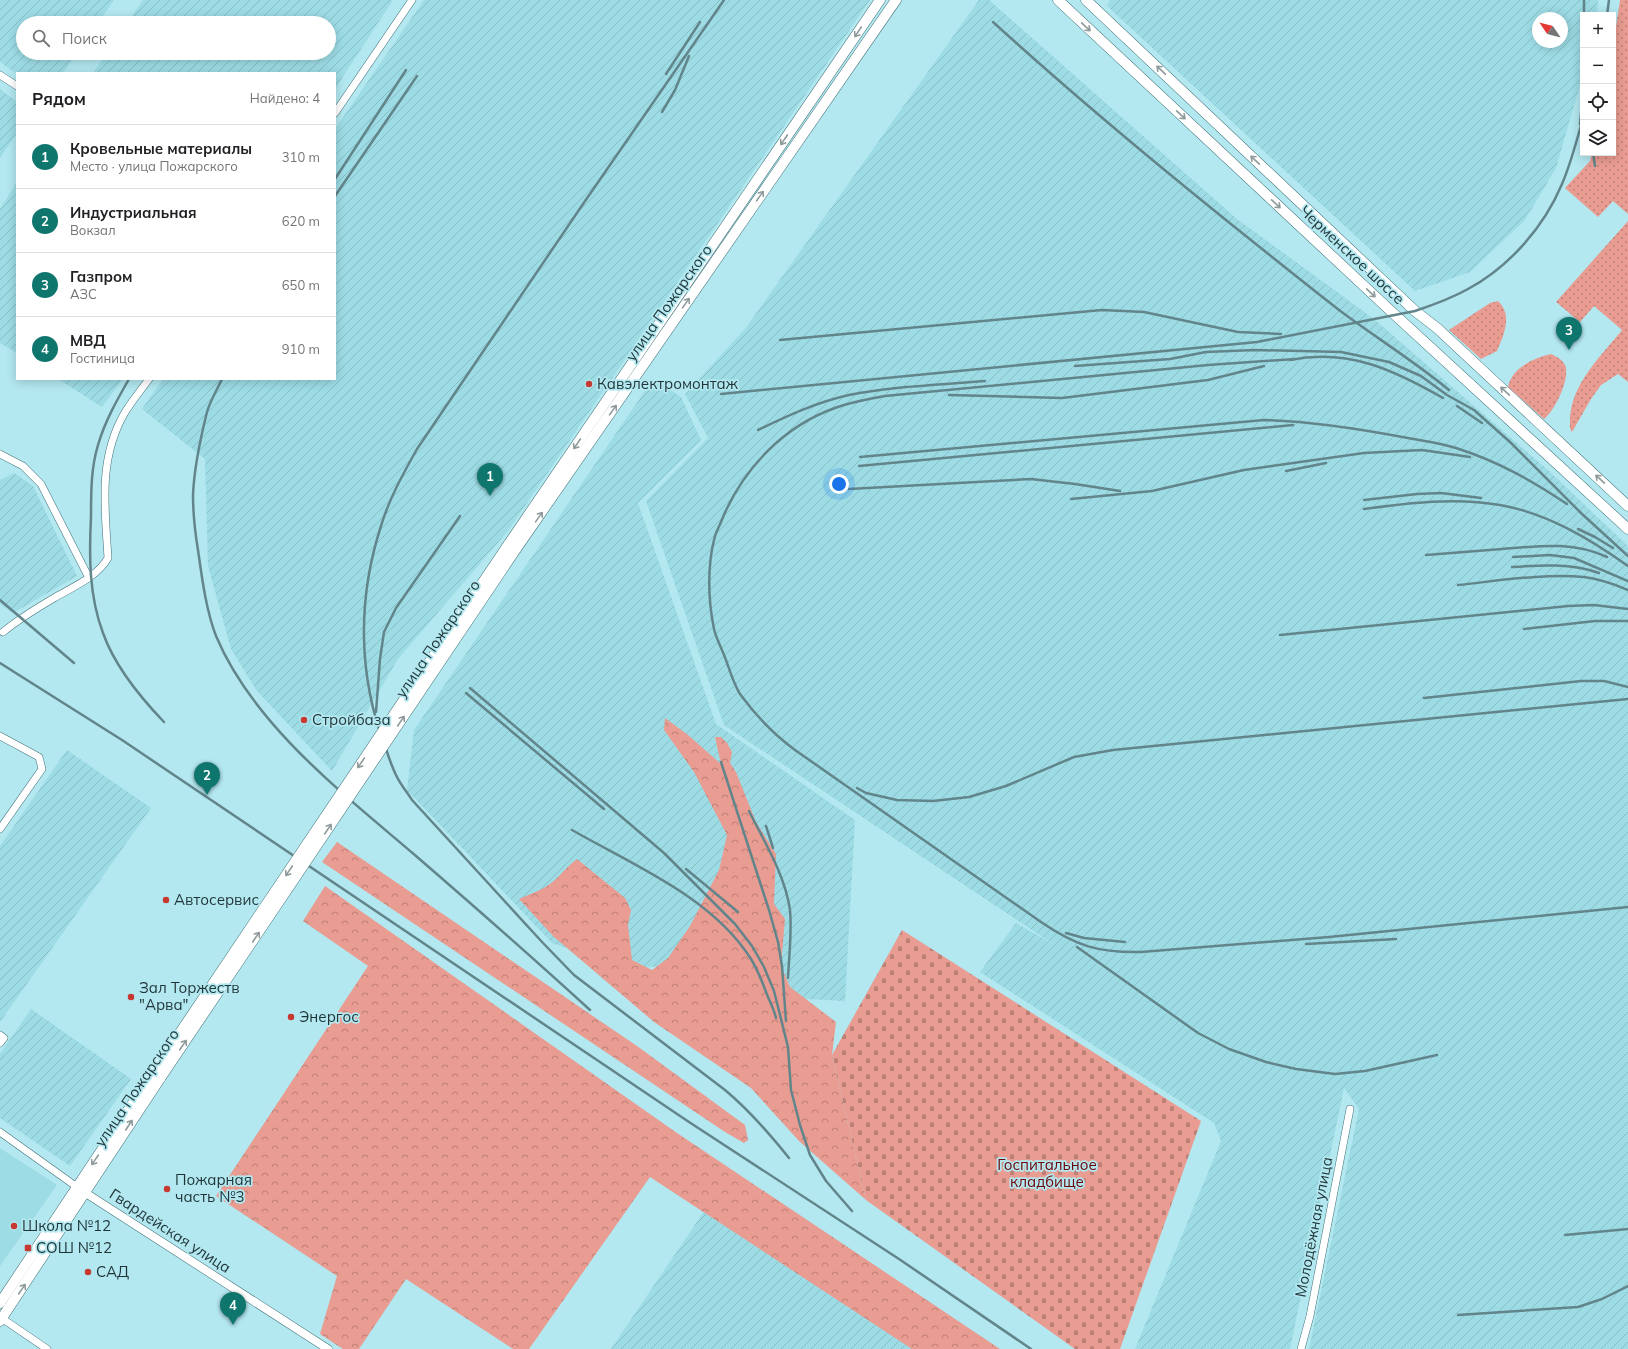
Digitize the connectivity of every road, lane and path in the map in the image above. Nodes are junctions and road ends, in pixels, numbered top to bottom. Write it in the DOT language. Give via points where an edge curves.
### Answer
graph roads {
  1 [pos="412,0"];
  2 [pos="880,0"];
  3 [pos="896,0"];
  4 [pos="1058,0"];
  5 [pos="1086,0"];
  6 [pos="0,75"];
  7 [pos="16,85"];
  8 [pos="336,112"];
  9 [pos="148,380"];
  10 [pos="0,454"];
  11 [pos="1628,506"];
  12 [pos="1628,529"];
  13 [pos="512,547"];
  14 [pos="89,578"];
  15 [pos="3,632"];
  16 [pos="0,736"];
  17 [pos="0,829"];
  18 [pos="0,1035"];
  19 [pos="0,1043"];
  20 [pos="1350,1109"];
  21 [pos="0,1132"];
  22 [pos="81,1190"];
  23 [pos="0,1303"];
  24 [pos="1,1319"];
  25 [pos="47,1349"];
  26 [pos="328,1349"];
  27 [pos="1301,1349"];
  1 -- 8 [label="street"];
  2 -- 13 [label="main road, улица Пожарского, one-way"];
  13 -- 3 [label="main road, улица Пожарского, one-way"];
  4 -- 12 [label="main road, Черменское шоссе, one-way"];
  11 -- 5 [label="main road, Черменское шоссе, one-way" via="1438,328 1415,311"];
  6 -- 7 [label="street"];
  9 -- 14 [label="street" via="124,414 114,436 104,486 108,558"];
  10 -- 14 [label="street" via="23,466 40,484"];
  13 -- 22 [label="main road, улица Пожарского, bridge"];
  14 -- 15 [label="street" via="32,611"];
  16 -- 17 [label="street" via="39,757 42,769"];
  18 -- 19 [label="street" via="4,1038"];
  20 -- 27 [label="street, Молодёжная улица" via="1310,1316"];
  21 -- 22 [label="street, Гвардейская улица"];
  22 -- 23 [label="main road, улица Пожарского"];
  24 -- 22 [label="main road, улица Пожарского, one-way"];
  22 -- 26 [label="street, Гвардейская улица"];
  24 -- 25 [label="street"];
}
